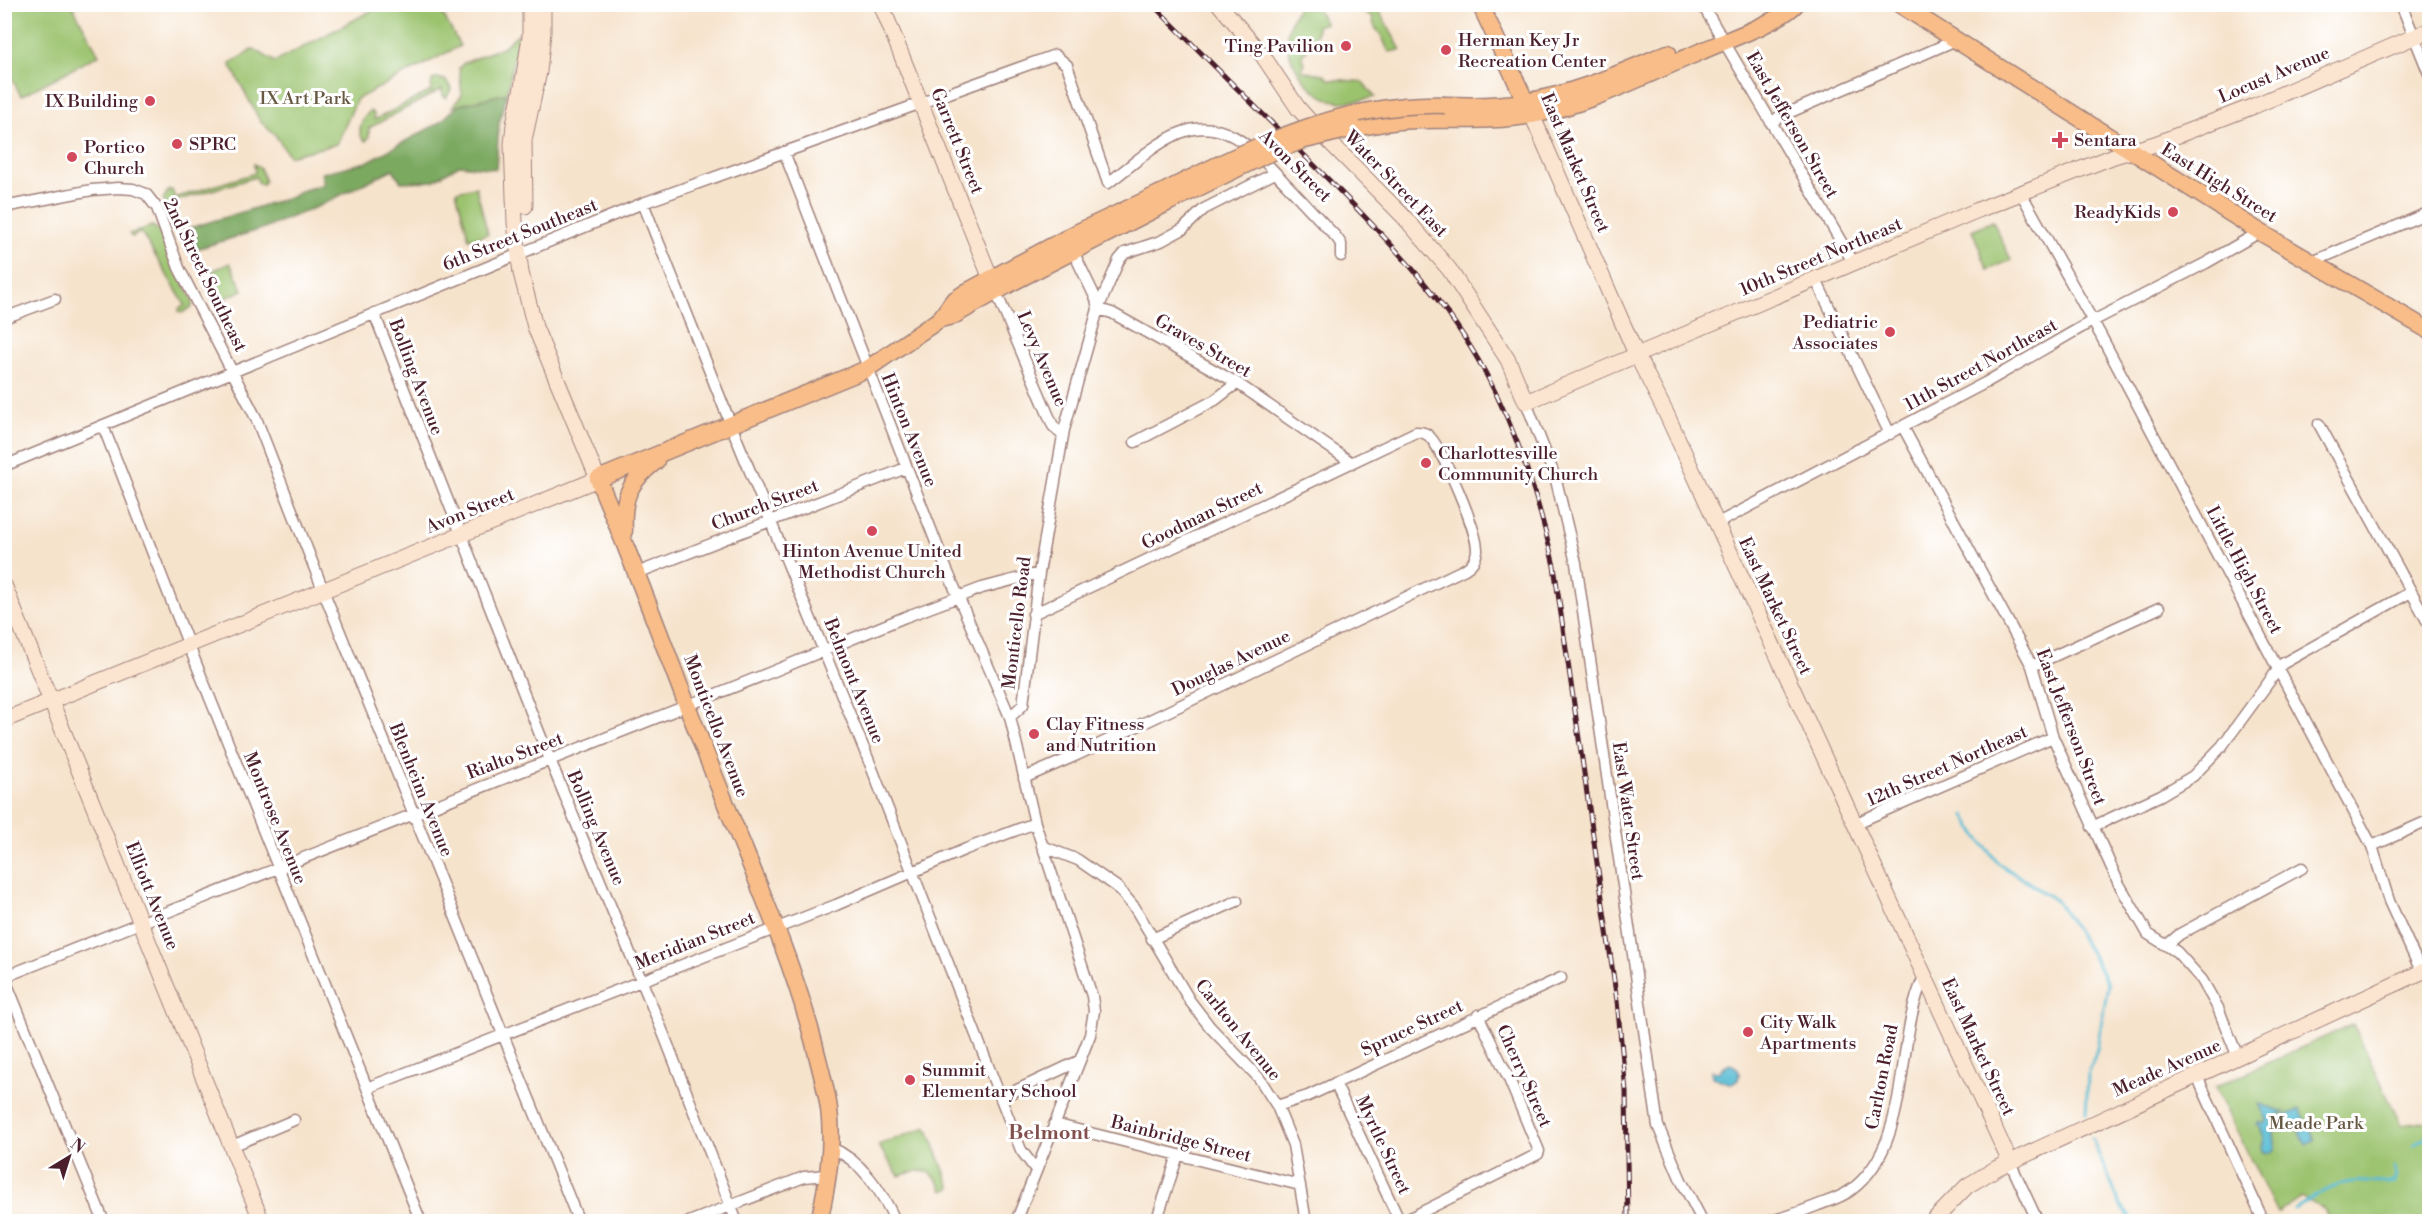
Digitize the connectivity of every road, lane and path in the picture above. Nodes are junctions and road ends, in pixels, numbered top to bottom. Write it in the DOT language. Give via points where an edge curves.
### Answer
graph roads {
  1 [pos="530,4"];
  2 [pos="543,4"];
  3 [pos="881,4"];
  4 [pos="1219,4"];
  5 [pos="1480,4"];
  6 [pos="1702,4"];
  7 [pos="1795,4"];
  8 [pos="1899,4"];
  9 [pos="2401,4"];
  10 [pos="2430,30"];
  11 [pos="1721,37"];
  12 [pos="2414,37"];
  13 [pos="1956,40"];
  14 [pos="2430,76"];
  15 [pos="920,103"];
  16 [pos="1529,108"];
  17 [pos="1771,123"];
  18 [pos="784,152"];
  19 [pos="2133,152"];
  20 [pos="1275,172"];
  21 [pos="1108,183"];
  22 [pos="2021,193"];
  23 [pos="1162,199"];
  24 [pos="643,203"];
  25 [pos="4,207"];
  26 [pos="2430,212"];
  27 [pos="2260,232"];
  28 [pos="1070,244"];
  29 [pos="520,253"];
  30 [pos="1341,256"];
  31 [pos="1852,262"];
  32 [pos="2312,262"];
  33 [pos="1816,280"];
  34 [pos="993,285"];
  35 [pos="55,299"];
  36 [pos="1098,309"];
  37 [pos="374,313"];
  38 [pos="4,318"];
  39 [pos="2093,321"];
  40 [pos="2430,331"];
  41 [pos="1636,354"];
  42 [pos="867,369"];
  43 [pos="233,371"];
  44 [pos="1237,383"];
  45 [pos="1526,402"];
  46 [pos="2319,424"];
  47 [pos="731,425"];
  48 [pos="103,426"];
  49 [pos="1903,427"];
  50 [pos="1890,434"];
  51 [pos="1063,436"];
  52 [pos="1135,442"];
  53 [pos="1385,447"];
  54 [pos="668,452"];
  55 [pos="1352,463"];
  56 [pos="4,466"];
  57 [pos="906,468"];
  58 [pos="598,479"];
  59 [pos="771,520"];
  60 [pos="1716,524"];
  61 [pos="461,536"];
  62 [pos="624,541"];
  63 [pos="637,573"];
  64 [pos="1039,573"];
  65 [pos="4,585"];
  66 [pos="323,591"];
  67 [pos="2412,592"];
  68 [pos="958,597"];
  69 [pos="2159,608"];
  70 [pos="1033,614"];
  71 [pos="2430,626"];
  72 [pos="189,646"];
  73 [pos="824,651"];
  74 [pos="2032,666"];
  75 [pos="2277,669"];
  76 [pos="51,701"];
  77 [pos="687,706"];
  78 [pos="1010,717"];
  79 [pos="4,720"];
  80 [pos="2053,737"];
  81 [pos="550,760"];
  82 [pos="1024,778"];
  83 [pos="413,813"];
  84 [pos="2430,820"];
  85 [pos="1035,823"];
  86 [pos="1854,824"];
  87 [pos="2092,827"];
  88 [pos="1042,846"];
  89 [pos="2372,846"];
  90 [pos="2302,868"];
  91 [pos="278,869"];
  92 [pos="913,872"];
  93 [pos="1237,901"];
  94 [pos="142,923"];
  95 [pos="776,927"];
  96 [pos="1152,939"];
  97 [pos="2167,945"];
  98 [pos="2425,969"];
  99 [pos="4,977"];
  100 [pos="1924,977"];
  101 [pos="1561,978"];
  102 [pos="641,981"];
  103 [pos="1478,1015"];
  104 [pos="503,1036"];
  105 [pos="2238,1057"];
  106 [pos="1079,1061"];
  107 [pos="2196,1074"];
  108 [pos="1335,1083"];
  109 [pos="367,1088"];
  110 [pos="1002,1096"];
  111 [pos="1277,1106"];
  112 [pos="294,1120"];
  113 [pos="1054,1124"];
  114 [pos="232,1146"];
  115 [pos="830,1147"];
  116 [pos="1178,1155"];
  117 [pos="2010,1162"];
  118 [pos="1036,1170"];
  119 [pos="827,1175"];
  120 [pos="1300,1185"];
  121 [pos="731,1205"];
  122 [pos="104,1221"];
  123 [pos="262,1221"];
  124 [pos="421,1221"];
  125 [pos="579,1221"];
  126 [pos="689,1221"];
  127 [pos="737,1221"];
  128 [pos="819,1221"];
  129 [pos="896,1221"];
  130 [pos="1016,1221"];
  131 [pos="1156,1221"];
  132 [pos="1306,1221"];
  133 [pos="1401,1221"];
  134 [pos="1703,1221"];
  135 [pos="1765,1221"];
  136 [pos="1932,1221"];
  137 [pos="2038,1221"];
  138 [pos="2264,1221"];
  1 -- 29 [label="main road, Monticello Avenue" via="529,44 513,144 515,223"];
  2 -- 29 [label="main road, Monticello Avenue" via="539,72 524,140 525,223"];
  3 -- 15 [label="main road, Garrett Street"];
  4 -- 45 [label="main road, Water Street East" via="1263,56 1298,108 1449,269 1508,360"];
  5 -- 16 [label="main road, East Market Street"];
  6 -- 11 [label="street, East Jefferson Street"];
  7 -- 11 [label="main road" via="1785,14"];
  8 -- 13 [label="main road, East High Street"];
  9 -- 12 [label="street"];
  10 -- 12 [label="main road, Locust Avenue"];
  11 -- 16 [label="main road" via="1587,99"];
  11 -- 17 [label="street, East Jefferson Street"];
  12 -- 14 [label="street"];
  12 -- 19 [label="main road, Locust Avenue"];
  13 -- 17 [label="street"];
  13 -- 19 [label="main road, East High Street"];
  15 -- 18 [label="street, 6th Street Southeast"];
  15 -- 21 [label="street, 6th Street Southeast" via="1055,55 1067,65"];
  15 -- 34 [label="main road, Garrett Street"];
  16 -- 23 [label="main road, bridge" via="1497,120 1384,123 1301,141"];
  16 -- 23 [label="main road, bridge" via="1422,104 1356,112 1261,143"];
  16 -- 41 [label="main road, East Market Street"];
  17 -- 31 [label="street, East Jefferson Street"];
  18 -- 24 [label="street, 6th Street Southeast"];
  18 -- 42 [label="street, Hinton Avenue"];
  19 -- 22 [label="main road, 10th Street Northeast"];
  19 -- 27 [label="main road, East High Street"];
  20 -- 21 [label="street, Avon Street" via="1240,139 1201,127 1168,140"];
  20 -- 30 [label="street, Avon Street" via="1337,238"];
  20 -- 36 [label="street, Monticello Road" via="1204,210 1184,229 1125,253"];
  22 -- 31 [label="main road, 10th Street Northeast"];
  22 -- 39 [label="street, Little High Street"];
  23 -- 28 [label="main road, Avon Street"];
  24 -- 29 [label="street, 6th Street Southeast"];
  24 -- 47 [label="street, Belmont Avenue"];
  25 -- 43 [label="street, 2nd Street Southeast" via="92,190 133,189 146,194 157,208 179,268"];
  26 -- 32 [label="street"];
  27 -- 32 [label="main road, East High Street"];
  27 -- 39 [label="street, 11th Street Northeast"];
  28 -- 34 [label="main road, Avon Street"];
  28 -- 36 [label="street"];
  29 -- 37 [label="street, 6th Street Southeast"];
  29 -- 58 [label="main road, Monticello Avenue" via="535,327"];
  31 -- 33 [label="main road, 10th Street Northeast"];
  32 -- 40 [label="main road, East High Street"];
  33 -- 41 [label="main road, 10th Street Northeast"];
  33 -- 50 [label="street"];
  34 -- 42 [label="main road, Avon Street" via="953,316 940,319"];
  34 -- 51 [label="street, Levy Avenue" via="1053,426"];
  35 -- 38 [label="street"];
  36 -- 44 [label="street, Graves Street" via="1112,313"];
  36 -- 51 [label="street, Monticello Road"];
  37 -- 43 [label="street, 6th Street Southeast"];
  37 -- 61 [label="street, Bolling Avenue"];
  39 -- 49 [label="street, 11th Street Northeast"];
  39 -- 75 [label="street, Little High Street"];
  41 -- 45 [label="main road, 10th Street Northeast"];
  41 -- 60 [label="main road, East Market Street"];
  42 -- 47 [label="main road, Avon Street"];
  42 -- 57 [label="street, Hinton Avenue"];
  43 -- 48 [label="street, 6th Street Southeast"];
  43 -- 66 [label="street, Blenheim Avenue" via="256,418"];
  44 -- 52 [label="street" via="1215,400"];
  44 -- 55 [label="street, Graves Street"];
  45 -- 134 [label="street, East Water Street" via="1556,480 1576,563 1658,1126"];
  46 -- 67 [label="street"];
  47 -- 54 [label="main road, Avon Street"];
  47 -- 59 [label="street, Belmont Avenue"];
  48 -- 56 [label="street, 6th Street Southeast"];
  48 -- 72 [label="street, Montrose Avenue"];
  49 -- 50 [label="street, 11th Street Northeast"];
  49 -- 74 [label="street, East Jefferson Street"];
  50 -- 60 [label="street, 11th Street Northeast"];
  51 -- 64 [label="street, Monticello Road"];
  53 -- 55 [label="street, Goodman Street"];
  53 -- 82 [label="street, Douglas Avenue" via="1416,432 1431,438 1458,490 1477,547 1472,563"];
  54 -- 58 [label="main road, Avon Street"];
  54 -- 62 [label="main road" via="642,471 627,493"];
  55 -- 70 [label="street, Goodman Street"];
  57 -- 59 [label="street, Church Street"];
  57 -- 68 [label="street, Hinton Avenue"];
  58 -- 61 [label="main road, Avon Street"];
  58 -- 62 [label="main road, Monticello Avenue"];
  59 -- 63 [label="street, Church Street"];
  59 -- 73 [label="street, Belmont Avenue"];
  60 -- 86 [label="main road, East Market Street"];
  61 -- 66 [label="main road, Avon Street"];
  61 -- 81 [label="street, Bolling Avenue"];
  62 -- 63 [label="main road, Monticello Avenue"];
  63 -- 77 [label="main road, Monticello Avenue"];
  64 -- 68 [label="street, Rialto Street"];
  64 -- 70 [label="street, Monticello Road"];
  65 -- 76 [label="main road, Elliott Avenue"];
  66 -- 72 [label="main road, Avon Street"];
  66 -- 83 [label="street, Blenheim Avenue"];
  67 -- 71 [label="street"];
  67 -- 75 [label="street"];
  68 -- 73 [label="street, Rialto Street"];
  68 -- 78 [label="street, Hinton Avenue"];
  69 -- 74 [label="street"];
  70 -- 78 [label="street, Monticello Road" via="1023,705"];
  72 -- 76 [label="main road, Avon Street"];
  72 -- 91 [label="street, Montrose Avenue"];
  73 -- 77 [label="street, Rialto Street"];
  73 -- 92 [label="street, Belmont Avenue"];
  74 -- 80 [label="street, East Jefferson Street"];
  75 -- 87 [label="street" via="2222,746 2193,776"];
  75 -- 89 [label="street, Little High Street"];
  76 -- 79 [label="main road, Avon Street"];
  76 -- 94 [label="main road, Elliott Avenue"];
  77 -- 81 [label="street, Rialto Street"];
  77 -- 95 [label="main road, Monticello Avenue"];
  78 -- 82 [label="street"];
  80 -- 86 [label="street, 12th Street Northeast"];
  80 -- 87 [label="street, East Jefferson Street"];
  81 -- 83 [label="street, Rialto Street"];
  81 -- 102 [label="street, Bolling Avenue"];
  82 -- 85 [label="street"];
  83 -- 91 [label="street, Rialto Street"];
  83 -- 104 [label="street, Blenheim Avenue"];
  84 -- 89 [label="street"];
  85 -- 88 [label="street"];
  85 -- 92 [label="street, Meridian Street"];
  86 -- 100 [label="main road, East Market Street"];
  87 -- 97 [label="street, East Jefferson Street" via="2148,934"];
  88 -- 96 [label="street, Carlton Avenue" via="1078,860 1117,887 1135,908"];
  88 -- 106 [label="street" via="1092,996 1093,1023"];
  89 -- 98 [label="street, Little High Street" via="2389,901"];
  90 -- 97 [label="street" via="2180,933"];
  91 -- 94 [label="street, Rialto Street"];
  91 -- 109 [label="street, Montrose Avenue"];
  92 -- 95 [label="street, Meridian Street"];
  92 -- 110 [label="street, Belmont Avenue"];
  93 -- 96 [label="street"];
  94 -- 99 [label="street, Rialto Street"];
  94 -- 114 [label="main road, Elliott Avenue"];
  95 -- 102 [label="street, Meridian Street"];
  95 -- 115 [label="main road, Monticello Avenue" via="806,1013 822,1075 829,1108"];
  96 -- 111 [label="street, Carlton Avenue" via="1190,1001 1259,1078"];
  97 -- 105 [label="street, East Jefferson Street" via="2193,968 2209,990"];
  98 -- 105 [label="main road, Meade Avenue"];
  99 -- 122 [label="street"];
  100 -- 117 [label="main road, East Market Street"];
  100 -- 135 [label="street, Carlton Road" via="1912,1008 1888,1139 1876,1163 1850,1191 1781,1219"];
  101 -- 103 [label="street, Spruce Street"];
  102 -- 104 [label="street, Meridian Street"];
  102 -- 121 [label="street, Bolling Avenue"];
  103 -- 108 [label="street, Spruce Street"];
  103 -- 133 [label="street, Cherry Street" via="1509,1079 1538,1154"];
  104 -- 109 [label="street, Meridian Street"];
  104 -- 125 [label="street, Blenheim Avenue"];
  105 -- 107 [label="main road, Meade Avenue"];
  106 -- 110 [label="street"];
  106 -- 113 [label="street"];
  107 -- 117 [label="main road, Meade Avenue"];
  107 -- 138 [label="street"];
  108 -- 111 [label="street, Spruce Street"];
  108 -- 133 [label="street, Myrtle Street"];
  109 -- 124 [label="street, Montrose Avenue"];
  110 -- 118 [label="street, Belmont Avenue" via="1022,1150"];
  111 -- 120 [label="street, Carlton Avenue" via="1293,1145"];
  112 -- 114 [label="street"];
  113 -- 116 [label="street, Bainbridge Street"];
  113 -- 118 [label="street"];
  114 -- 123 [label="main road, Elliott Avenue"];
  115 -- 119 [label="main road, Monticello Avenue"];
  115 -- 129 [label="street" via="866,1172"];
  116 -- 120 [label="street, Bainbridge Street"];
  116 -- 131 [label="street"];
  117 -- 136 [label="main road, Meade Avenue" via="1967,1186"];
  117 -- 137 [label="street, East Market Street"];
  118 -- 130 [label="street"];
  119 -- 121 [label="street" via="804,1177"];
  119 -- 128 [label="main road, Monticello Avenue"];
  120 -- 132 [label="street, Carlton Avenue"];
  121 -- 126 [label="street"];
  121 -- 127 [label="street, Bolling Avenue"];
}
